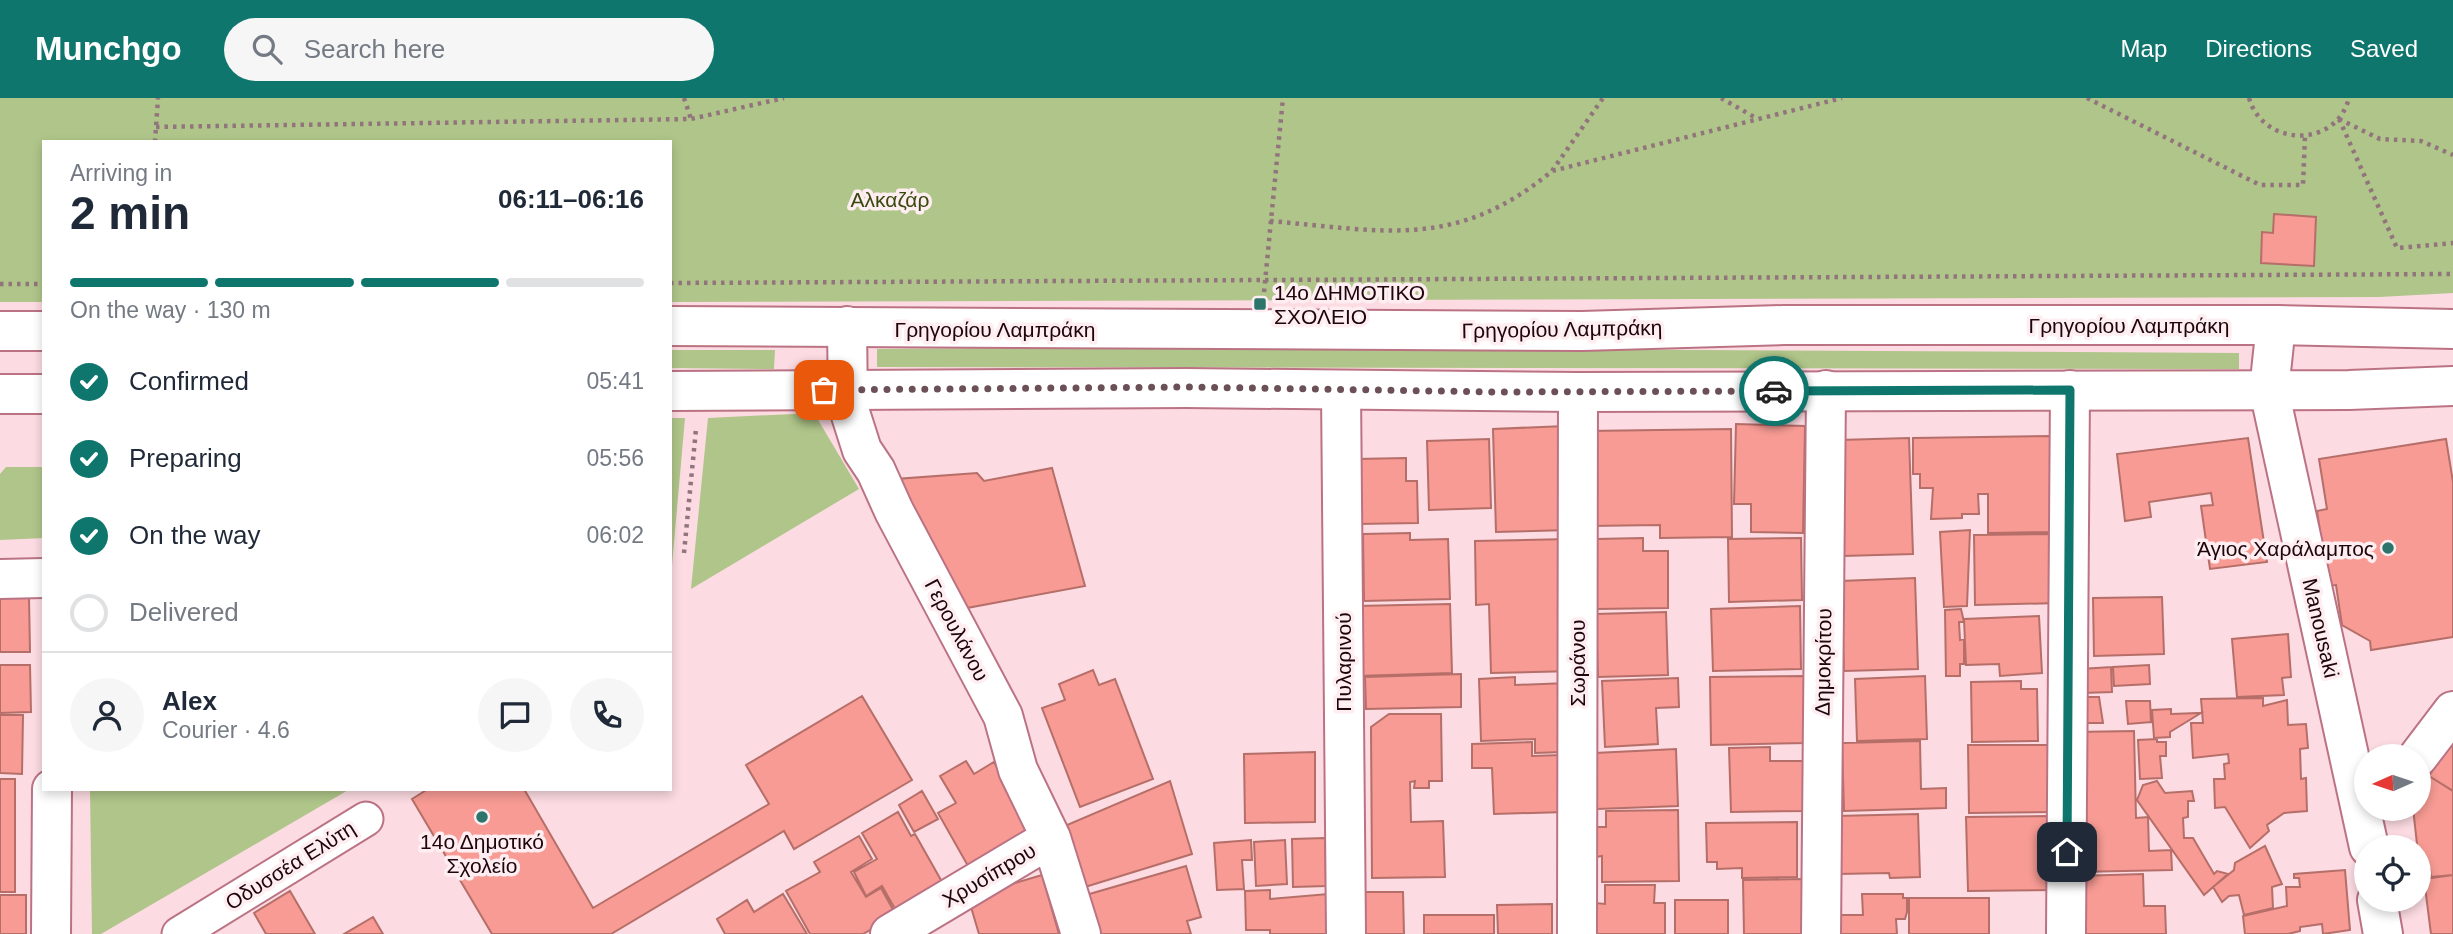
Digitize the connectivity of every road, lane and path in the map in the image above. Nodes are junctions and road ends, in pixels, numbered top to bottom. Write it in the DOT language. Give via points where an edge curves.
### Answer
graph roads {
  1 [pos="158,98"];
  2 [pos="684,98"];
  3 [pos="784,98"];
  4 [pos="1283,98"];
  5 [pos="1603,98"];
  6 [pos="1721,98"];
  7 [pos="1842,98"];
  8 [pos="2087,98"];
  9 [pos="2249,98"];
  10 [pos="2349,98"];
  11 [pos="1756,118"];
  12 [pos="2339,119"];
  13 [pos="691,120"];
  14 [pos="156,127"];
  15 [pos="2305,136"];
  16 [pos="155,140"];
  17 [pos="2453,155"];
  18 [pos="1552,171"];
  19 [pos="1270,221"];
  20 [pos="2453,243"];
  21 [pos="2453,274"];
  22 [pos="1264,282"];
  23 [pos="672,283"];
  24 [pos="0,284"];
  25 [pos="42,284"];
  26 [pos="672,326"];
  27 [pos="848,326"];
  28 [pos="2276,326"];
  29 [pos="2453,329"];
  30 [pos="0,331"];
  31 [pos="42,331"];
  32 [pos="2453,386"];
  33 [pos="1826,390"];
  34 [pos="2070,390"];
  35 [pos="2269,390"];
  36 [pos="684,391"];
  37 [pos="847,391"];
  38 [pos="1341,391"];
  39 [pos="1578,392"];
  40 [pos="0,394"];
  41 [pos="42,394"];
  42 [pos="684,553"];
  43 [pos="42,578"];
  44 [pos="0,579"];
  45 [pos="2453,711"];
  46 [pos="2428,744"];
  47 [pos="52,791"];
  48 [pos="366,819"];
  49 [pos="2371,827"];
  50 [pos="1051,838"];
  51 [pos="2379,912"];
  52 [pos="51,934"];
  53 [pos="179,934"];
  54 [pos="890,934"];
  55 [pos="1082,934"];
  56 [pos="1346,934"];
  57 [pos="1577,934"];
  58 [pos="1821,934"];
  59 [pos="2066,934"];
  60 [pos="2383,934"];
  1 -- 14 [label="path"];
  2 -- 13 [label="path"];
  3 -- 13 [label="path"];
  4 -- 19 [label="path"];
  5 -- 18 [label="path"];
  6 -- 11 [label="path"];
  7 -- 11 [label="path"];
  8 -- 15 [label="path" via="2260,184 2303,185"];
  9 -- 15 [label="path" via="2262,121 2276,131"];
  10 -- 12 [label="path"];
  11 -- 18 [label="path"];
  12 -- 15 [label="path" via="2326,130"];
  12 -- 17 [label="path" via="2380,139 2421,141"];
  12 -- 20 [label="path" via="2397,247"];
  13 -- 14 [label="path"];
  14 -- 16 [label="path"];
  18 -- 19 [label="path" via="1496,210 1431,230 1397,232"];
  19 -- 22 [label="path"];
  21 -- 22 [label="path"];
  22 -- 23 [label="path"];
  24 -- 25 [label="path"];
  26 -- 27 [label="street, Γρηγορίου Λαμπράκη"];
  27 -- 28 [label="street, Γρηγορίου Λαμπράκη" via="1582,331 1784,325"];
  27 -- 37 [label="street, Γερουλάνου"];
  28 -- 29 [label="street, Γρηγορίου Λαμπράκη"];
  28 -- 35 [label="street, Manousaki"];
  30 -- 31 [label="street"];
  32 -- 35 [label="street"];
  33 -- 34 [label="street"];
  33 -- 39 [label="street"];
  33 -- 58 [label="street, Δημοκρίτου"];
  34 -- 35 [label="street"];
  34 -- 59 [label="street"];
  35 -- 49 [label="street, Manousaki"];
  36 -- 37 [label="street"];
  36 -- 42 [label="path"];
  37 -- 38 [label="street" via="1186,387"];
  37 -- 50 [label="street, Γερουλάνου" via="862,450 1003,716 1018,770"];
  38 -- 39 [label="street"];
  38 -- 56 [label="street, Πυλαρινού"];
  39 -- 57 [label="street, Σωράνου"];
  40 -- 41 [label="street"];
  43 -- 44 [label="street"];
  45 -- 46 [label="street"];
  47 -- 52 [label="street"];
  48 -- 53 [label="street, Οδυσσέα Ελύτη"];
  50 -- 54 [label="street, Χρυσίπpου"];
  50 -- 55 [label="street, Γερουλάνου"];
  51 -- 60 [label="street"];
}
